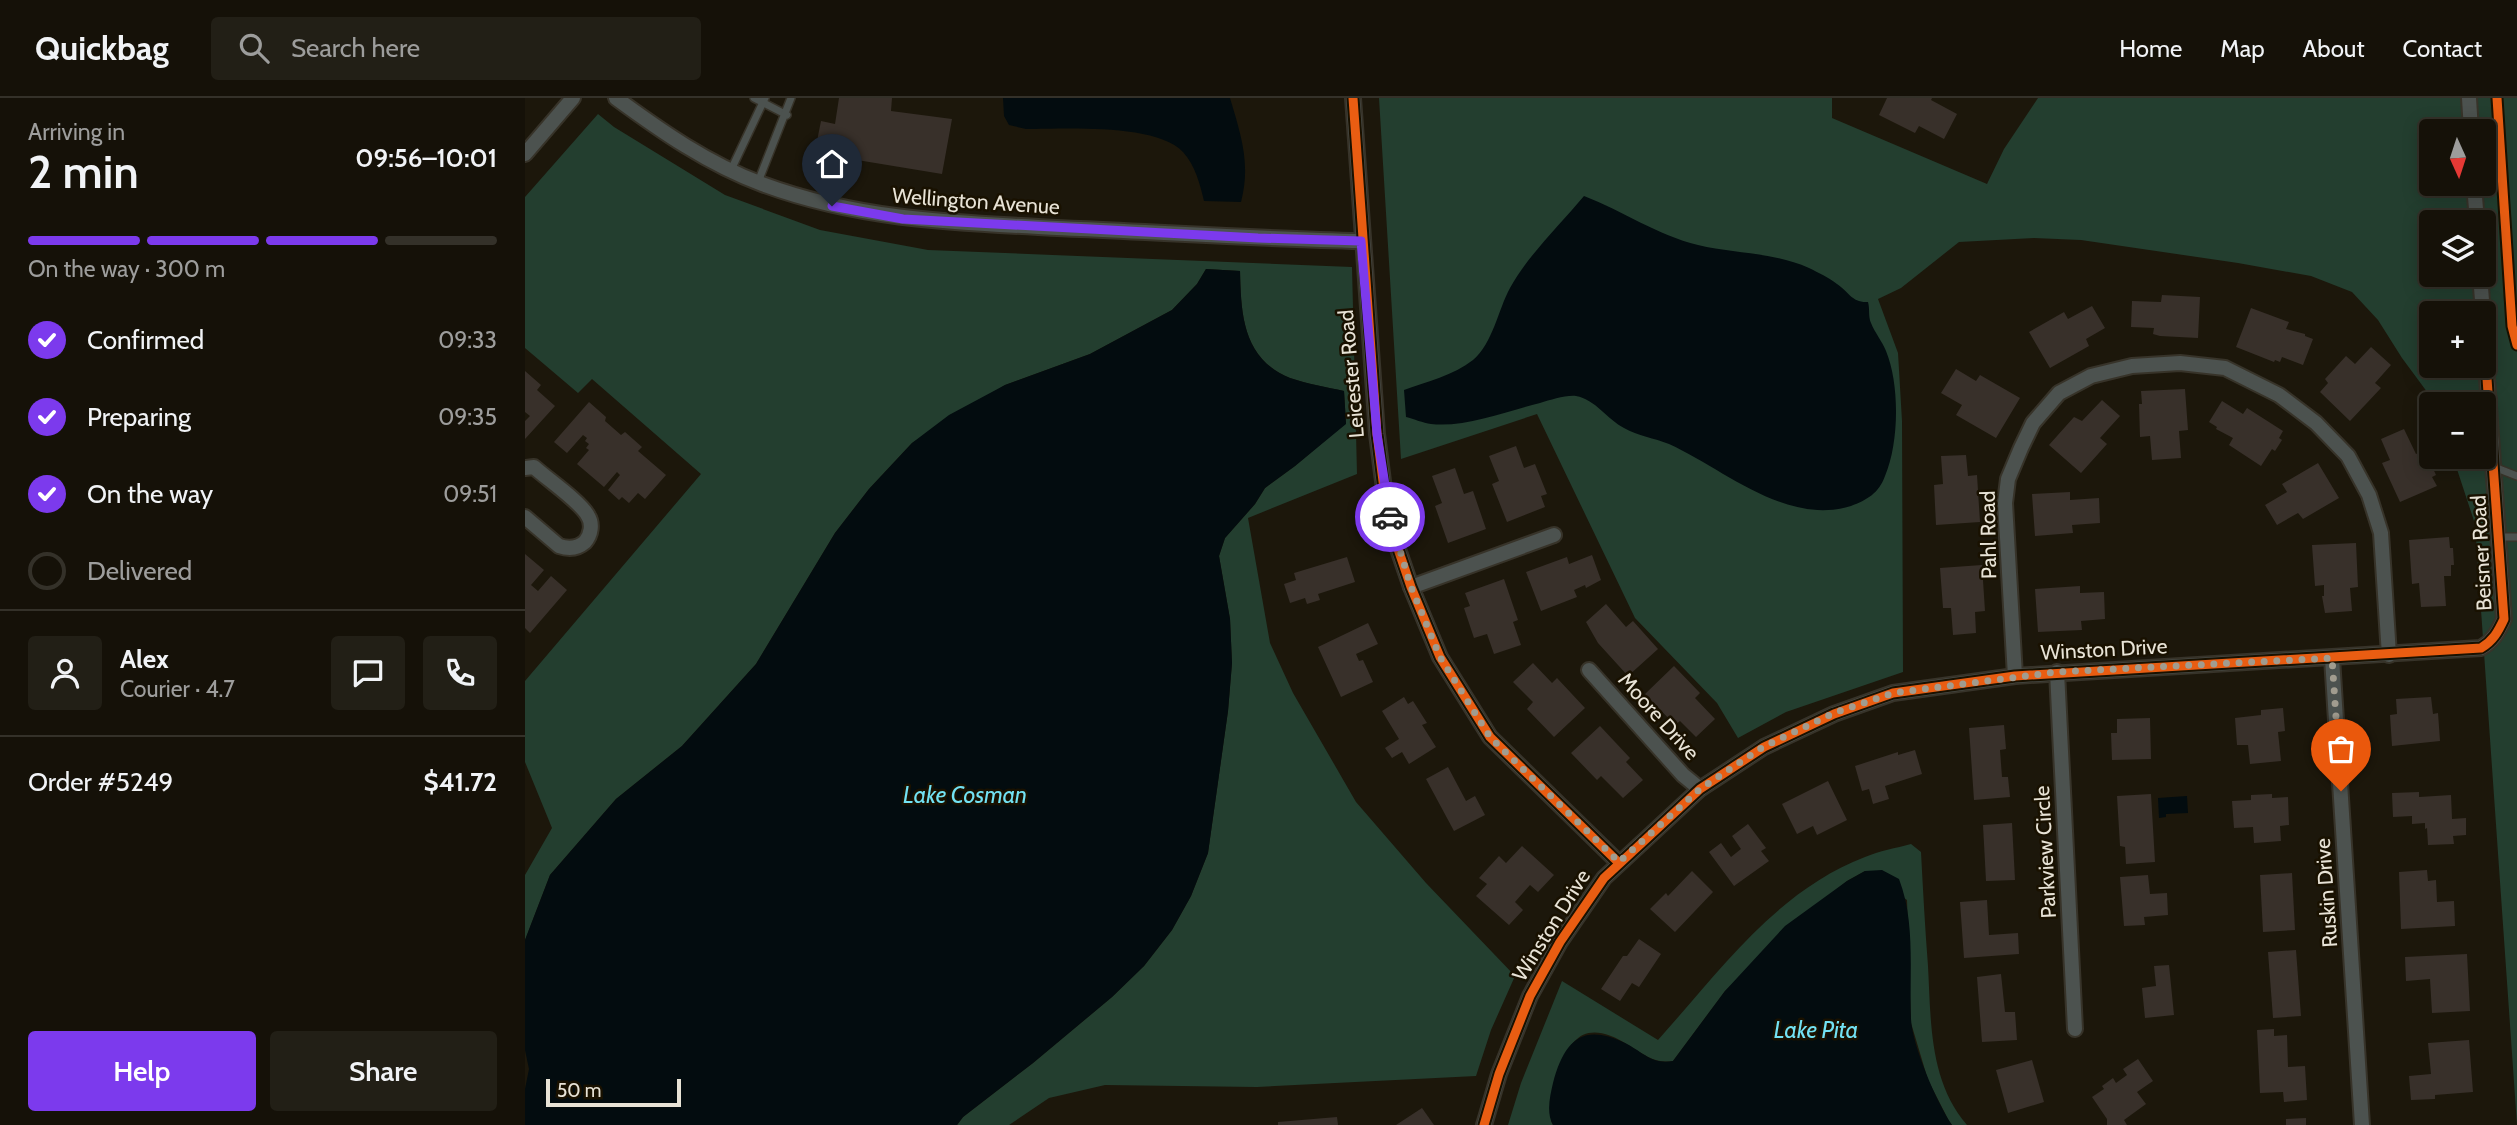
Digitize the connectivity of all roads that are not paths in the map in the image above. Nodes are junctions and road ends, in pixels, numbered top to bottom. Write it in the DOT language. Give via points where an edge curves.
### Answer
graph roads {
  1 [pos="573,98"];
  2 [pos="616,98"];
  3 [pos="754,98"];
  4 [pos="791,98"];
  5 [pos="1353,98"];
  6 [pos="2469,98"];
  7 [pos="765,101"];
  8 [pos="787,115"];
  9 [pos="2470,119"];
  10 [pos="525,154"];
  11 [pos="730,171"];
  12 [pos="758,183"];
  13 [pos="1361,241"];
  14 [pos="525,468"];
  15 [pos="2496,468"];
  16 [pos="2494,469"];
  17 [pos="2517,476"];
  18 [pos="525,517"];
  19 [pos="1553,535"];
  20 [pos="2498,537"];
  21 [pos="2517,537"];
  22 [pos="1411,587"];
  23 [pos="2481,648"];
  24 [pos="2389,655"];
  25 [pos="2332,658"];
  26 [pos="1589,670"];
  27 [pos="2057,672"];
  28 [pos="2015,676"];
  29 [pos="1700,789"];
  30 [pos="1619,862"];
  31 [pos="2075,1029"];
  32 [pos="1484,1125"];
  33 [pos="2362,1125"];
  1 -- 10 [label="street"];
  2 -- 11 [label="street, Wellington Avenue" via="665,134"];
  3 -- 7 [label="lane"];
  4 -- 8 [label="lane"];
  5 -- 13 [label="street, Leicester Road"];
  6 -- 9 [label="street"];
  7 -- 8 [label="lane"];
  7 -- 11 [label="lane"];
  8 -- 12 [label="lane"];
  11 -- 12 [label="street, Wellington Avenue"];
  12 -- 13 [label="street, Wellington Avenue" via="832,206 903,219"];
  13 -- 22 [label="street, Leicester Road" via="1385,497"];
  14 -- 18 [label="street" via="534,467 587,513 591,528 585,541 566,548"];
  15 -- 17 [label="lane"];
  16 -- 20 [label="street, Beisner Road"];
  19 -- 22 [label="street"];
  20 -- 21 [label="lane"];
  20 -- 23 [label="street, Beisner Road" via="2504,619 2497,634"];
  22 -- 30 [label="street, Leicester Road" via="1440,657 1490,737"];
  23 -- 24 [label="street, Winston Drive"];
  24 -- 25 [label="street, Winston Drive"];
  24 -- 28 [label="street, Pahl Road" via="2381,533 2369,495 2348,456 2316,423 2279,395 2225,368 2156,364 2091,376 2059,393 2033,423 2021,448 2008,479 2005,503"];
  25 -- 27 [label="street, Winston Drive"];
  25 -- 33 [label="street, Ruskin Drive"];
  26 -- 29 [label="street, Moore Drive"];
  27 -- 28 [label="street, Winston Drive"];
  27 -- 31 [label="street, Parkview Circle"];
  28 -- 29 [label="street, Winston Drive" via="1893,693 1834,713 1763,747"];
  29 -- 30 [label="street, Winston Drive"];
  30 -- 32 [label="street, Winston Drive" via="1560,942 1530,996"];
}
